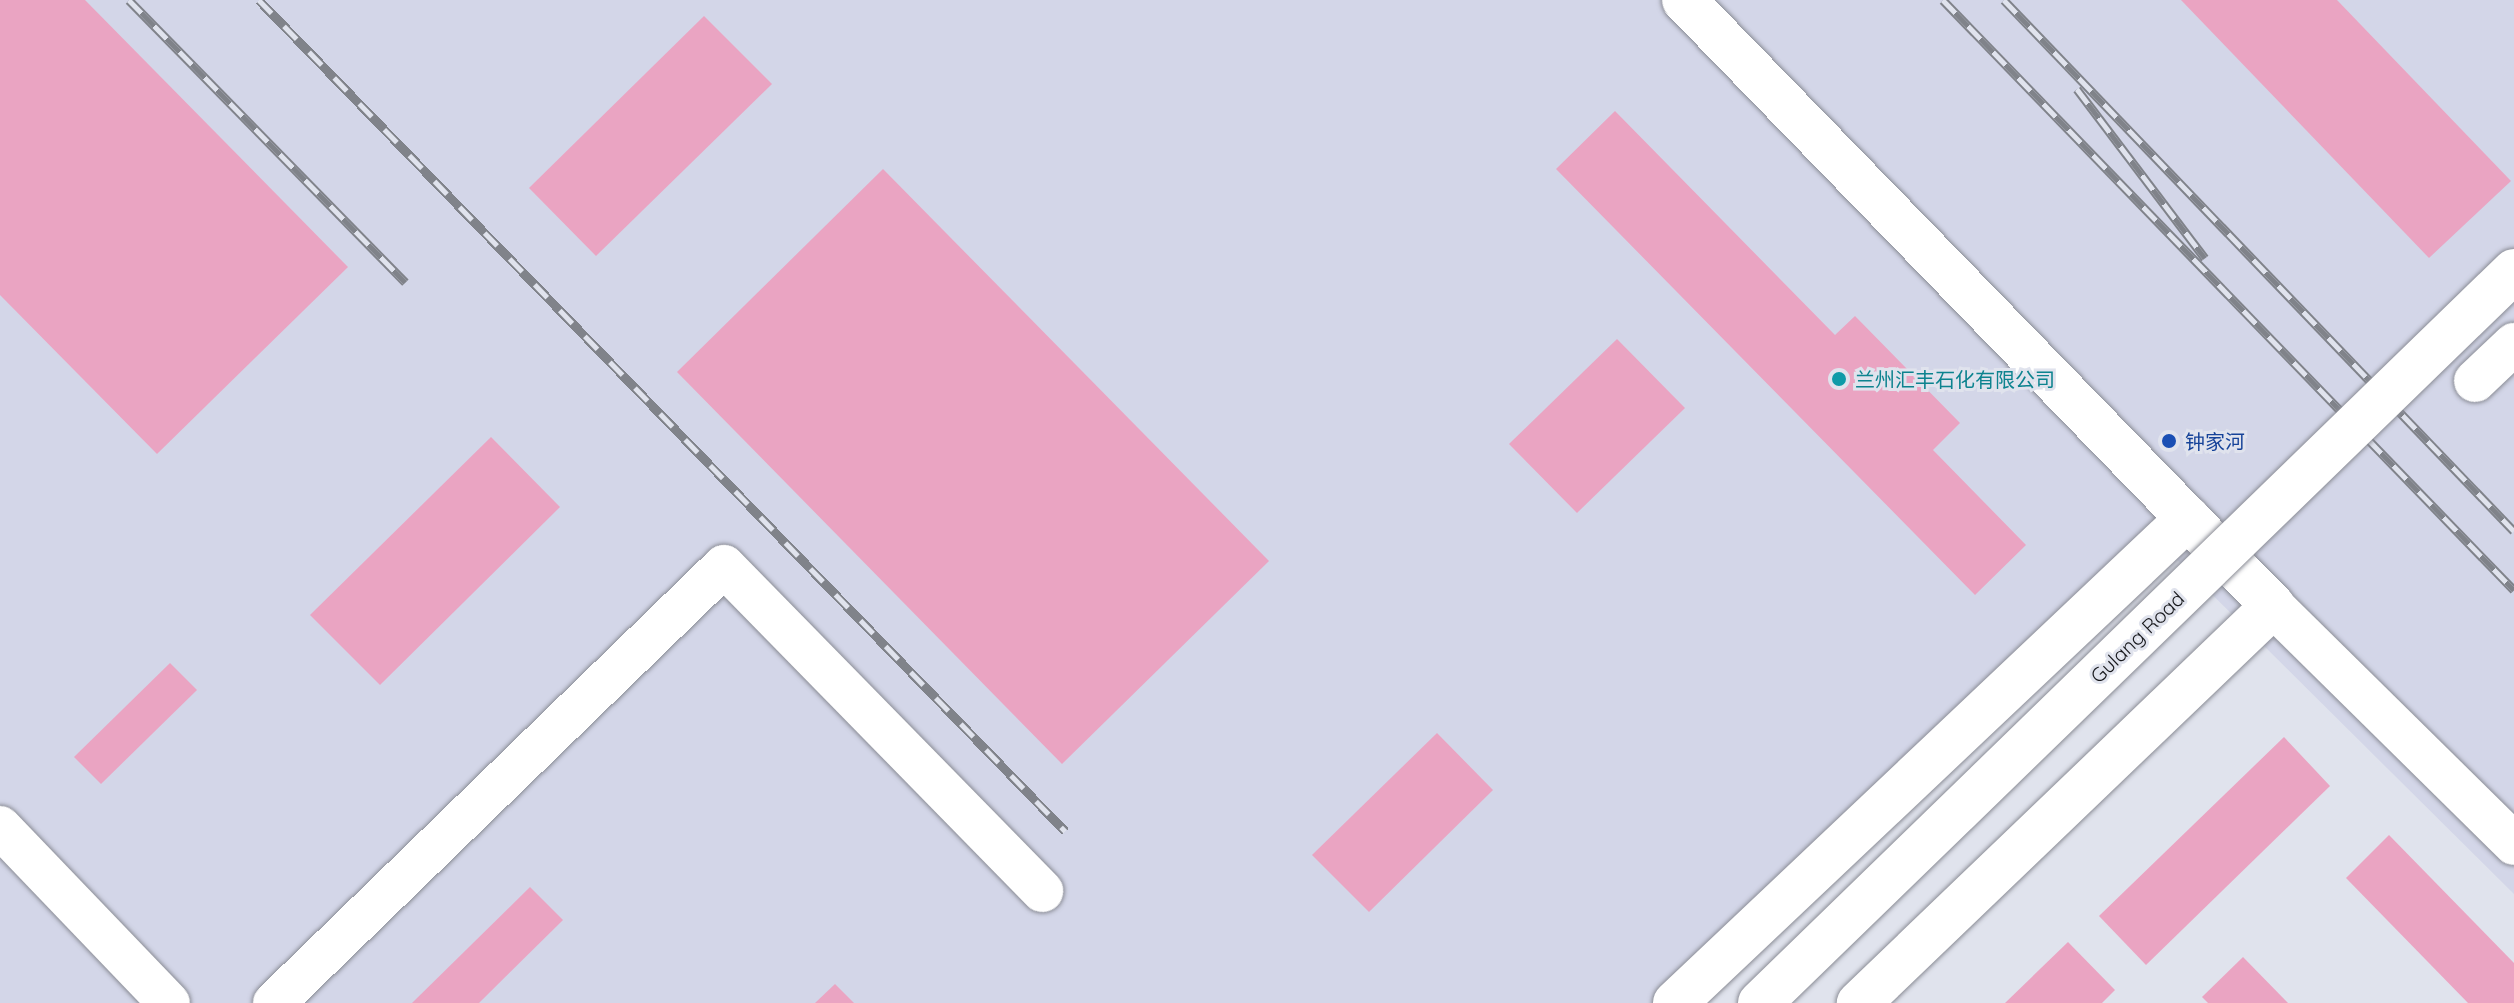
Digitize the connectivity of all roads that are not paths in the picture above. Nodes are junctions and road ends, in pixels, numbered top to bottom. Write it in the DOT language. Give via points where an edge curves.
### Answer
graph roads {
  1 [pos="1684,0"];
  2 [pos="2514,271"];
  3 [pos="2514,344"];
  4 [pos="2475,381"];
  5 [pos="2188,518"];
  6 [pos="2273,606"];
  7 [pos="0,827"];
  8 [pos="2514,844"];
  9 [pos="1042,891"];
  10 [pos="169,1003"];
  11 [pos="274,1003"];
  12 [pos="1675,1003"];
  13 [pos="1760,1003"];
  14 [pos="1859,1003"];
  1 -- 5 [label="street"];
  2 -- 13 [label="street, Gulang Road, bridge"];
  3 -- 4 [label="street"];
  5 -- 6 [label="street"];
  5 -- 12 [label="street"];
  6 -- 8 [label="street"];
  6 -- 14 [label="street"];
  7 -- 10 [label="street"];
  9 -- 11 [label="street" via="724,566"];
}
